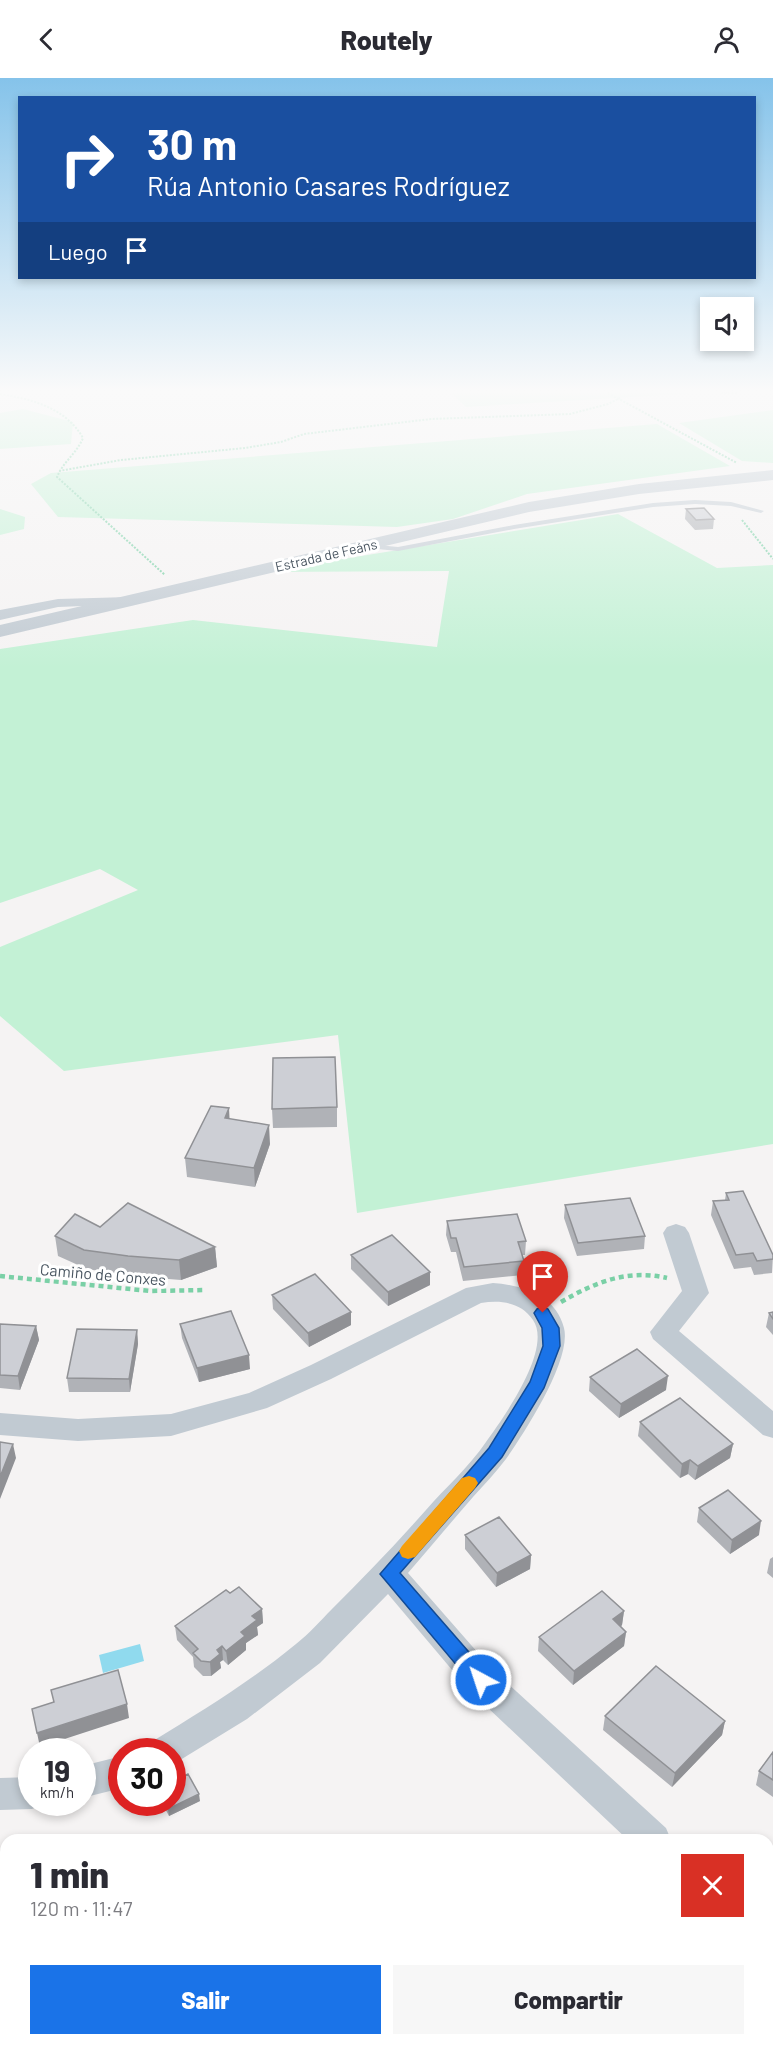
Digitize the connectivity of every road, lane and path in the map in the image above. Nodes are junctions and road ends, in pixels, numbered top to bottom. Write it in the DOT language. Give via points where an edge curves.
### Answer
graph roads {
  1 [pos="65,485"];
  2 [pos="690,485"];
  3 [pos="731,504"];
  4 [pos="761,511"];
  5 [pos="365,545"];
  6 [pos="773,559"];
  7 [pos="182,589"];
  8 [pos="129,601"];
  9 [pos="0,615"];
  10 [pos="0,631"];
  11 [pos="676,1233"];
  12 [pos="0,1276"];
  13 [pos="694,1285"];
  14 [pos="205,1290"];
  15 [pos="543,1313"];
  16 [pos="0,1424"];
  17 [pos="773,1427"];
  18 [pos="389,1574"];
  19 [pos="186,1739"];
  20 [pos="18,1793"];
  21 [pos="0,1794"];
  22 [pos="647,1834"];
  1 -- 7 [label="path"];
  2 -- 5 [label="street, Estrada de Feáns" via="577,498"];
  3 -- 4 [label="lane"];
  3 -- 5 [label="lane" via="653,505 398,549"];
  3 -- 6 [label="path"];
  5 -- 7 [label="street, Estrada de Feáns"];
  7 -- 8 [label="street, Estrada de Feáns"];
  8 -- 9 [label="street, Estrada de Feáns" via="58,603"];
  8 -- 10 [label="street, Estrada de Feáns"];
  11 -- 13 [label="street"];
  12 -- 14 [label="path, Camiño de Conxes" via="150,1291"];
  13 -- 15 [label="path" via="653,1274 618,1275 592,1284"];
  13 -- 17 [label="street" via="696,1293 663,1332"];
  15 -- 16 [label="street" via="515,1294 475,1295 257,1401 171,1425 78,1430"];
  15 -- 18 [label="street" via="550,1328 551,1346 538,1383 495,1452"];
  18 -- 19 [label="street" via="309,1653 236,1709"];
  18 -- 22 [label="street" via="481,1680"];
  20 -- 21 [label="street"];
}
